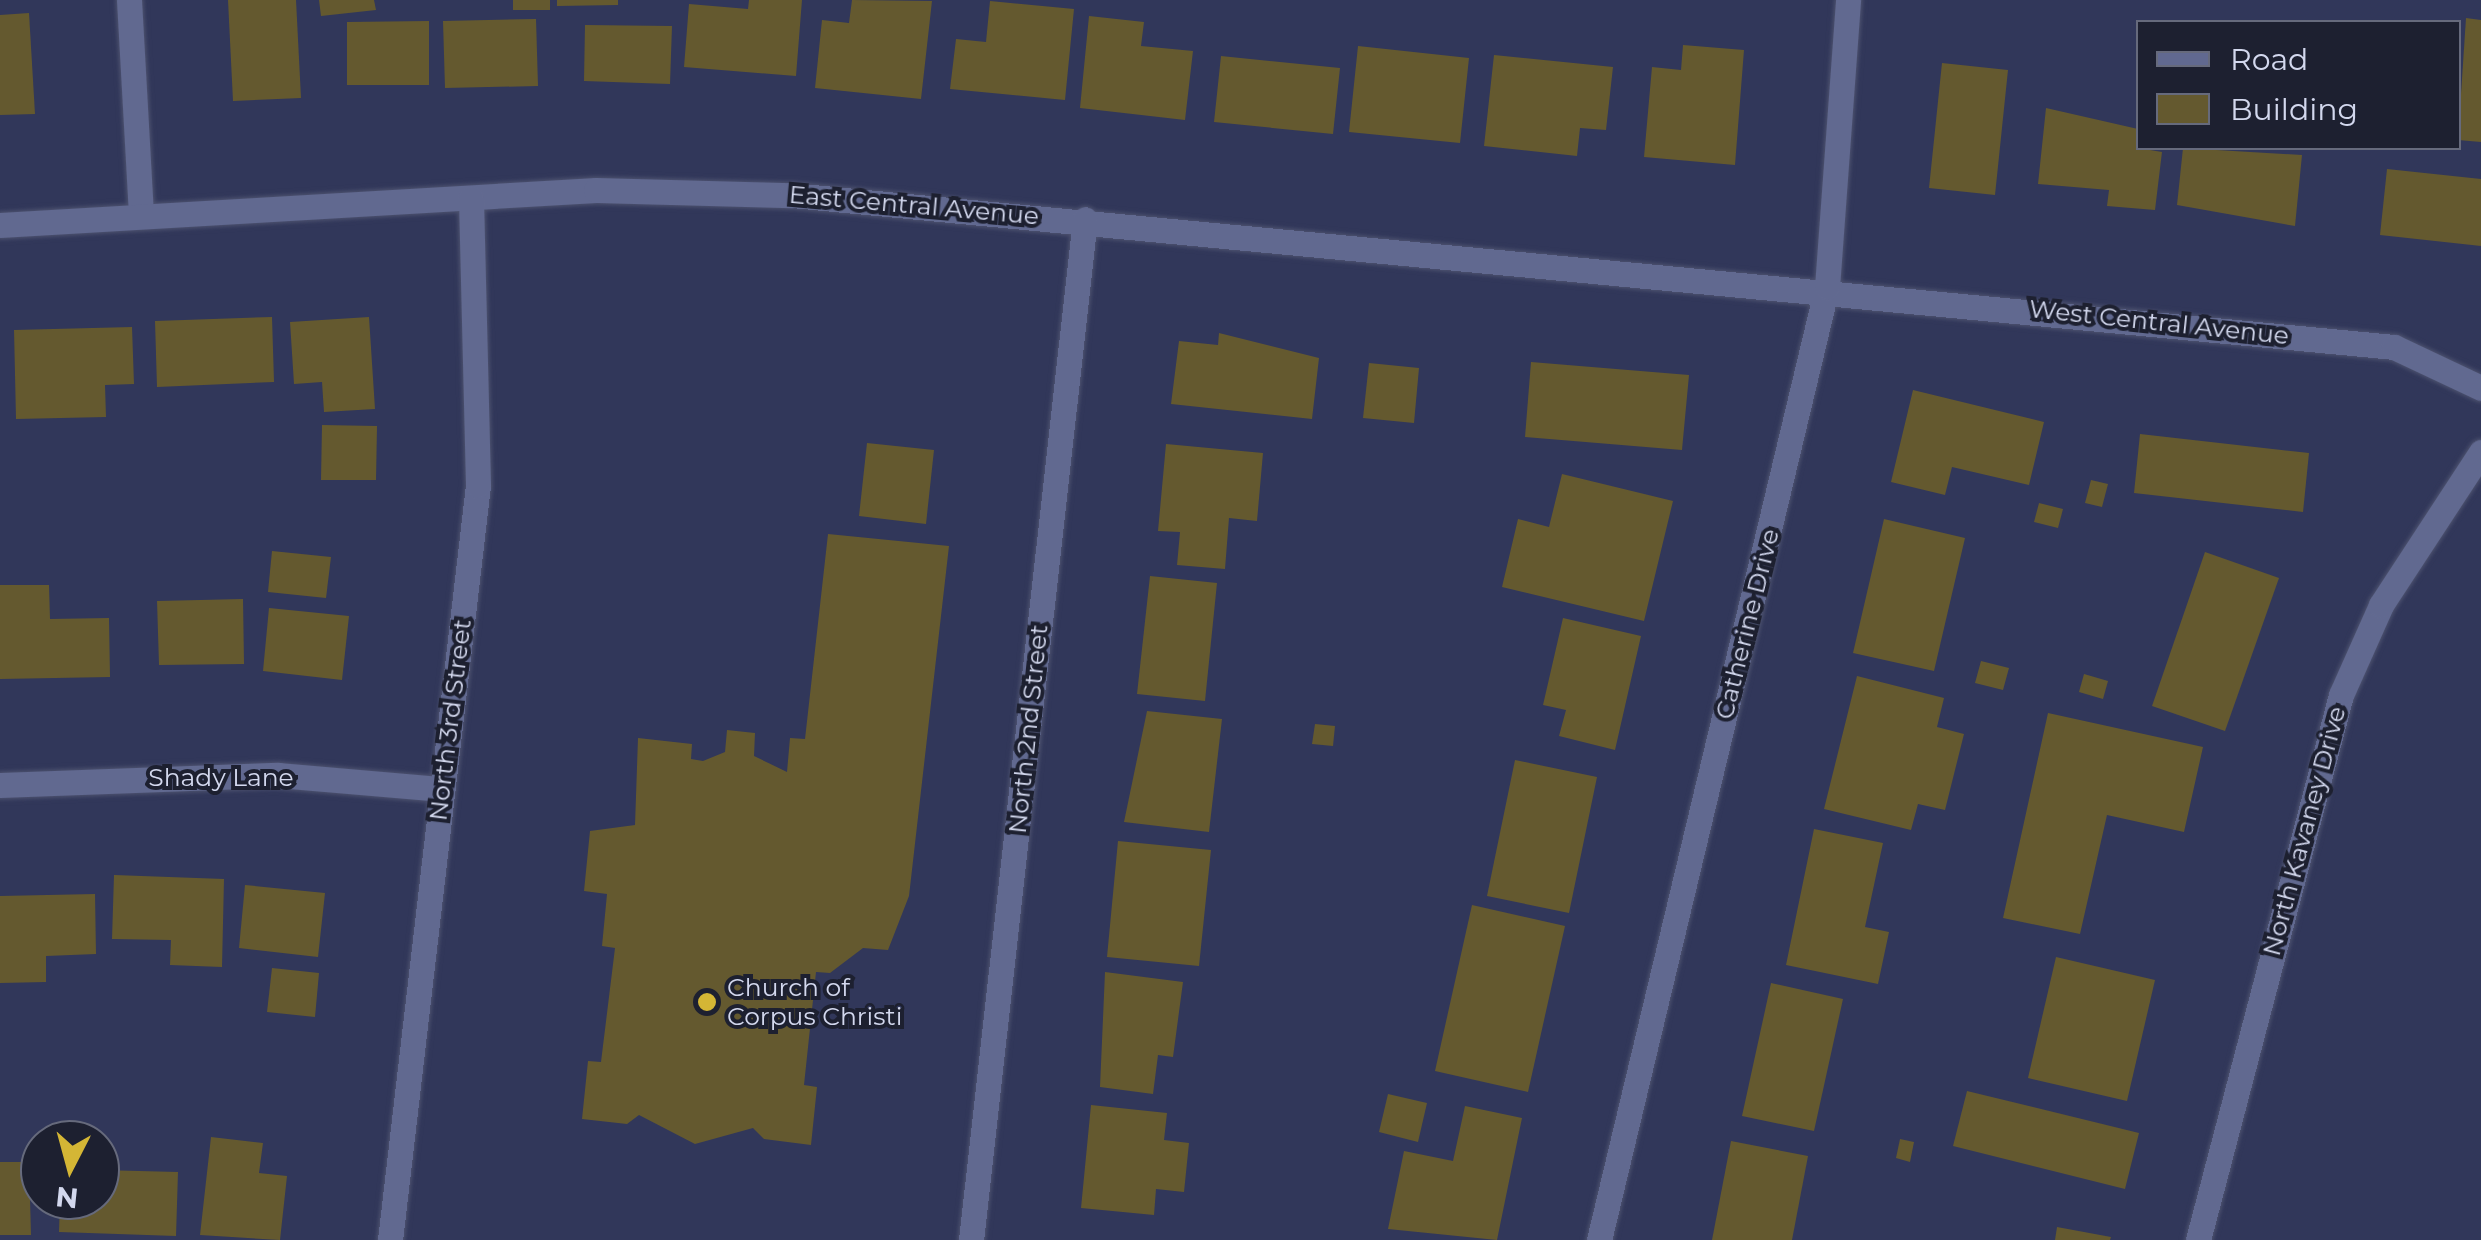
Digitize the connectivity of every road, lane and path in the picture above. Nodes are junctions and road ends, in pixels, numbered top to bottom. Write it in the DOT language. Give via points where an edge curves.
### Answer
graph roads {
  1 [pos="130,0"];
  2 [pos="1848,0"];
  3 [pos="471,198"];
  4 [pos="141,216"];
  5 [pos="1084,219"];
  6 [pos="0,225"];
  7 [pos="1827,287"];
  8 [pos="2481,388"];
  9 [pos="2481,452"];
  10 [pos="0,785"];
  11 [pos="442,789"];
  12 [pos="390,1240"];
  13 [pos="971,1240"];
  14 [pos="1599,1240"];
  15 [pos="2198,1240"];
  1 -- 4 [label="street"];
  2 -- 7 [label="street, Catherine Drive"];
  3 -- 4 [label="street, East Central Avenue"];
  3 -- 5 [label="street, East Central Avenue" via="688,189"];
  3 -- 11 [label="street, North 3rd Street" via="482,423"];
  4 -- 6 [label="street, East Central Avenue"];
  5 -- 7 [label="street, East Central Avenue"];
  5 -- 13 [label="street, North 2nd Street"];
  7 -- 8 [label="street, West Central Avenue" via="2394,347"];
  7 -- 14 [label="street, Catherine Drive"];
  9 -- 15 [label="street, North Kavaney Drive" via="2381,604 2341,695"];
  10 -- 11 [label="street, Shady Lane" via="278,775"];
  11 -- 12 [label="street, North 3rd Street"];
}
